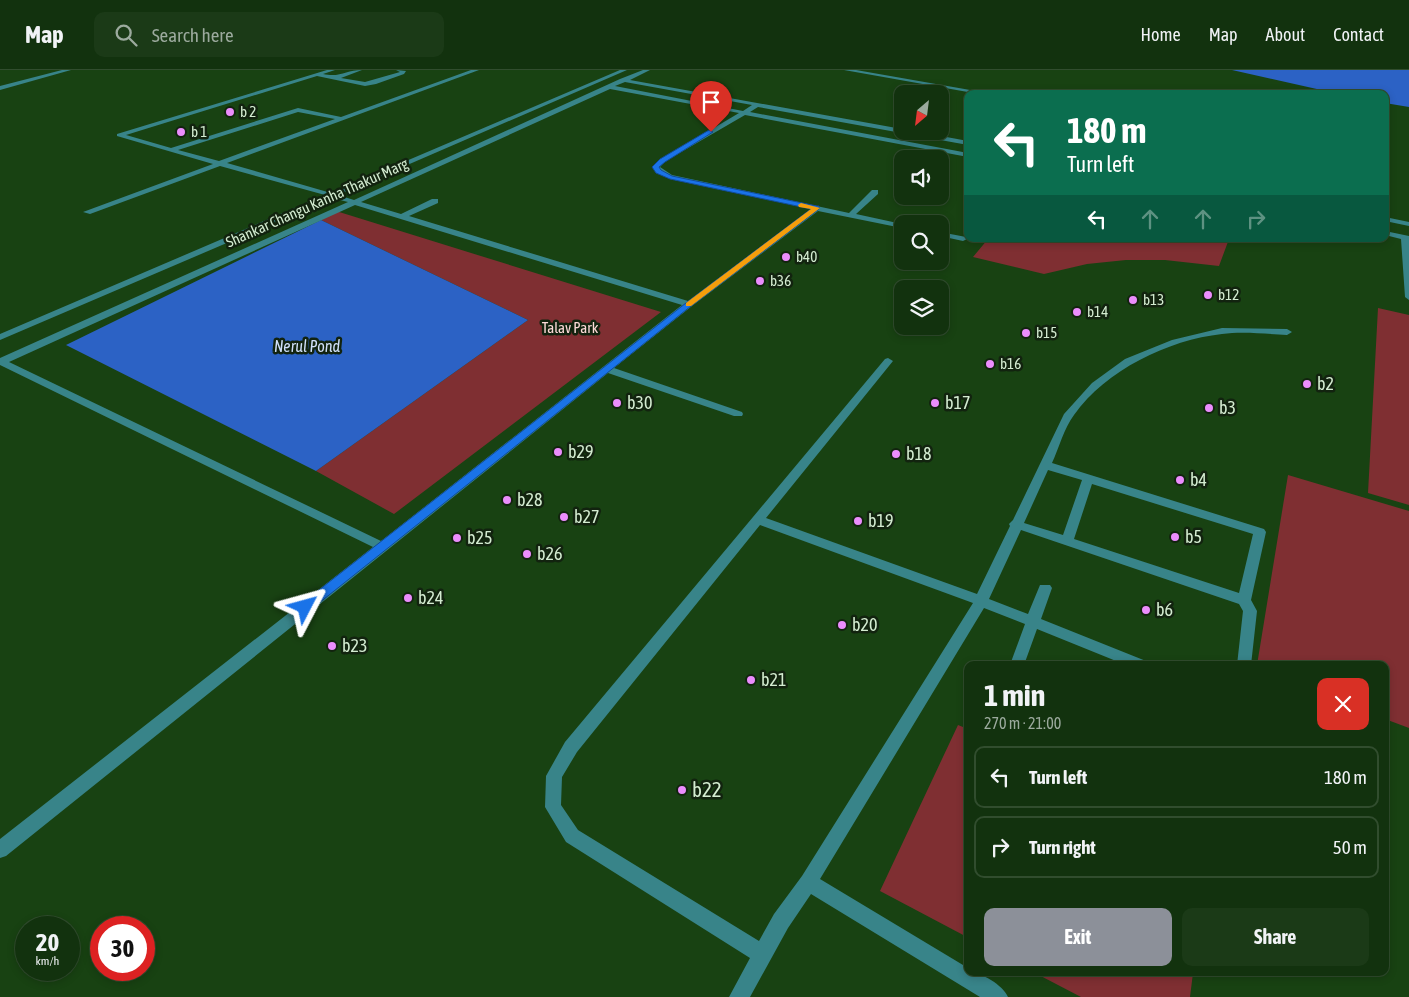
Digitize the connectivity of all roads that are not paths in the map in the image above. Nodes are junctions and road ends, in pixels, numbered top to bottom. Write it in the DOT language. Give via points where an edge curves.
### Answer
graph roads {
  1 [pos="68,70"];
  2 [pos="332,70"];
  3 [pos="359,70"];
  4 [pos="399,70"];
  5 [pos="476,70"];
  6 [pos="624,70"];
  7 [pos="647,70"];
  8 [pos="847,70"];
  9 [pos="317,75"];
  10 [pos="335,78"];
  11 [pos="608,78"];
  12 [pos="624,81"];
  13 [pos="593,84"];
  14 [pos="610,87"];
  15 [pos="0,88"];
  16 [pos="966,90"];
  17 [pos="757,105"];
  18 [pos="743,112"];
  19 [pos="340,119"];
  20 [pos="894,129"];
  21 [pos="949,139"];
  22 [pos="964,142"];
  23 [pos="170,150"];
  24 [pos="964,154"];
  25 [pos="217,163"];
  26 [pos="875,192"];
  27 [pos="331,195"];
  28 [pos="435,201"];
  29 [pos="352,202"];
  30 [pos="817,208"];
  31 [pos="88,212"];
  32 [pos="851,215"];
  33 [pos="401,217"];
  34 [pos="1389,220"];
  35 [pos="894,224"];
  36 [pos="1409,224"];
  37 [pos="1389,234"];
  38 [pos="949,236"];
  39 [pos="1407,238"];
  40 [pos="962,239"];
  41 [pos="1409,297"];
  42 [pos="688,304"];
  43 [pos="1287,332"];
  44 [pos="0,337"];
  45 [pos="0,361"];
  46 [pos="888,361"];
  47 [pos="606,369"];
  48 [pos="738,414"];
  49 [pos="1045,465"];
  50 [pos="1088,479"];
  51 [pos="758,520"];
  52 [pos="1016,524"];
  53 [pos="1067,541"];
  54 [pos="381,546"];
  55 [pos="1044,588"];
  56 [pos="1244,600"];
  57 [pos="980,601"];
  58 [pos="1032,622"];
  59 [pos="1018,661"];
  60 [pos="1131,661"];
  61 [pos="1244,661"];
  62 [pos="0,850"];
  63 [pos="808,882"];
  64 [pos="762,954"];
  65 [pos="740,997"];
  66 [pos="998,997"];
  1 -- 15 [label="street"];
  2 -- 9 [label="street"];
  3 -- 10 [label="street"];
  4 -- 10 [label="street" via="402,73 369,84"];
  5 -- 19 [label="street"];
  6 -- 11 [label="street, Shankar Changu Kanha Thakur Marg"];
  7 -- 12 [label="street, Shankar Changu Kanha Thakur Marg"];
  8 -- 16 [label="street"];
  9 -- 10 [label="street"];
  9 -- 23 [label="street" via="119,136"];
  11 -- 12 [label="street"];
  11 -- 13 [label="street, Shankar Changu Kanha Thakur Marg"];
  12 -- 14 [label="street, Shankar Changu Kanha Thakur Marg"];
  12 -- 17 [label="street"];
  13 -- 14 [label="street"];
  13 -- 27 [label="street, Shankar Changu Kanha Thakur Marg"];
  14 -- 18 [label="street"];
  14 -- 29 [label="street, Shankar Changu Kanha Thakur Marg"];
  17 -- 18 [label="street"];
  17 -- 20 [label="street"];
  18 -- 24 [label="street"];
  18 -- 30 [label="street" via="662,161 656,167 658,171 670,177"];
  19 -- 23 [label="street" via="298,110"];
  19 -- 25 [label="street"];
  21 -- 22 [label="street"];
  23 -- 25 [label="street"];
  25 -- 27 [label="street"];
  25 -- 31 [label="street"];
  26 -- 32 [label="street"];
  27 -- 29 [label="street"];
  27 -- 44 [label="street, Shankar Changu Kanha Thakur Marg"];
  28 -- 33 [label="street"];
  29 -- 33 [label="street"];
  29 -- 45 [label="street, Shankar Changu Kanha Thakur Marg"];
  30 -- 32 [label="street"];
  30 -- 42 [label="street"];
  32 -- 35 [label="street"];
  33 -- 42 [label="street"];
  34 -- 36 [label="street"];
  37 -- 39 [label="street"];
  38 -- 40 [label="street"];
  39 -- 41 [label="street"];
  42 -- 47 [label="street"];
  43 -- 49 [label="street" via="1222,331 1175,342 1128,361 1096,385 1069,414"];
  45 -- 54 [label="street"];
  46 -- 51 [label="street"];
  47 -- 48 [label="street"];
  47 -- 54 [label="street"];
  49 -- 50 [label="street"];
  49 -- 52 [label="street"];
  50 -- 53 [label="street"];
  50 -- 56 [label="street" via="1260,532"];
  51 -- 57 [label="street"];
  51 -- 64 [label="street" via="571,747 554,776 553,807 572,836"];
  52 -- 53 [label="street"];
  52 -- 57 [label="street"];
  53 -- 56 [label="street"];
  54 -- 62 [label="street"];
  55 -- 58 [label="street"];
  56 -- 61 [label="street" via="1250,611"];
  57 -- 58 [label="street"];
  57 -- 63 [label="street"];
  58 -- 59 [label="street"];
  58 -- 60 [label="street"];
  63 -- 64 [label="street"];
  63 -- 66 [label="street"];
  64 -- 65 [label="street"];
}
